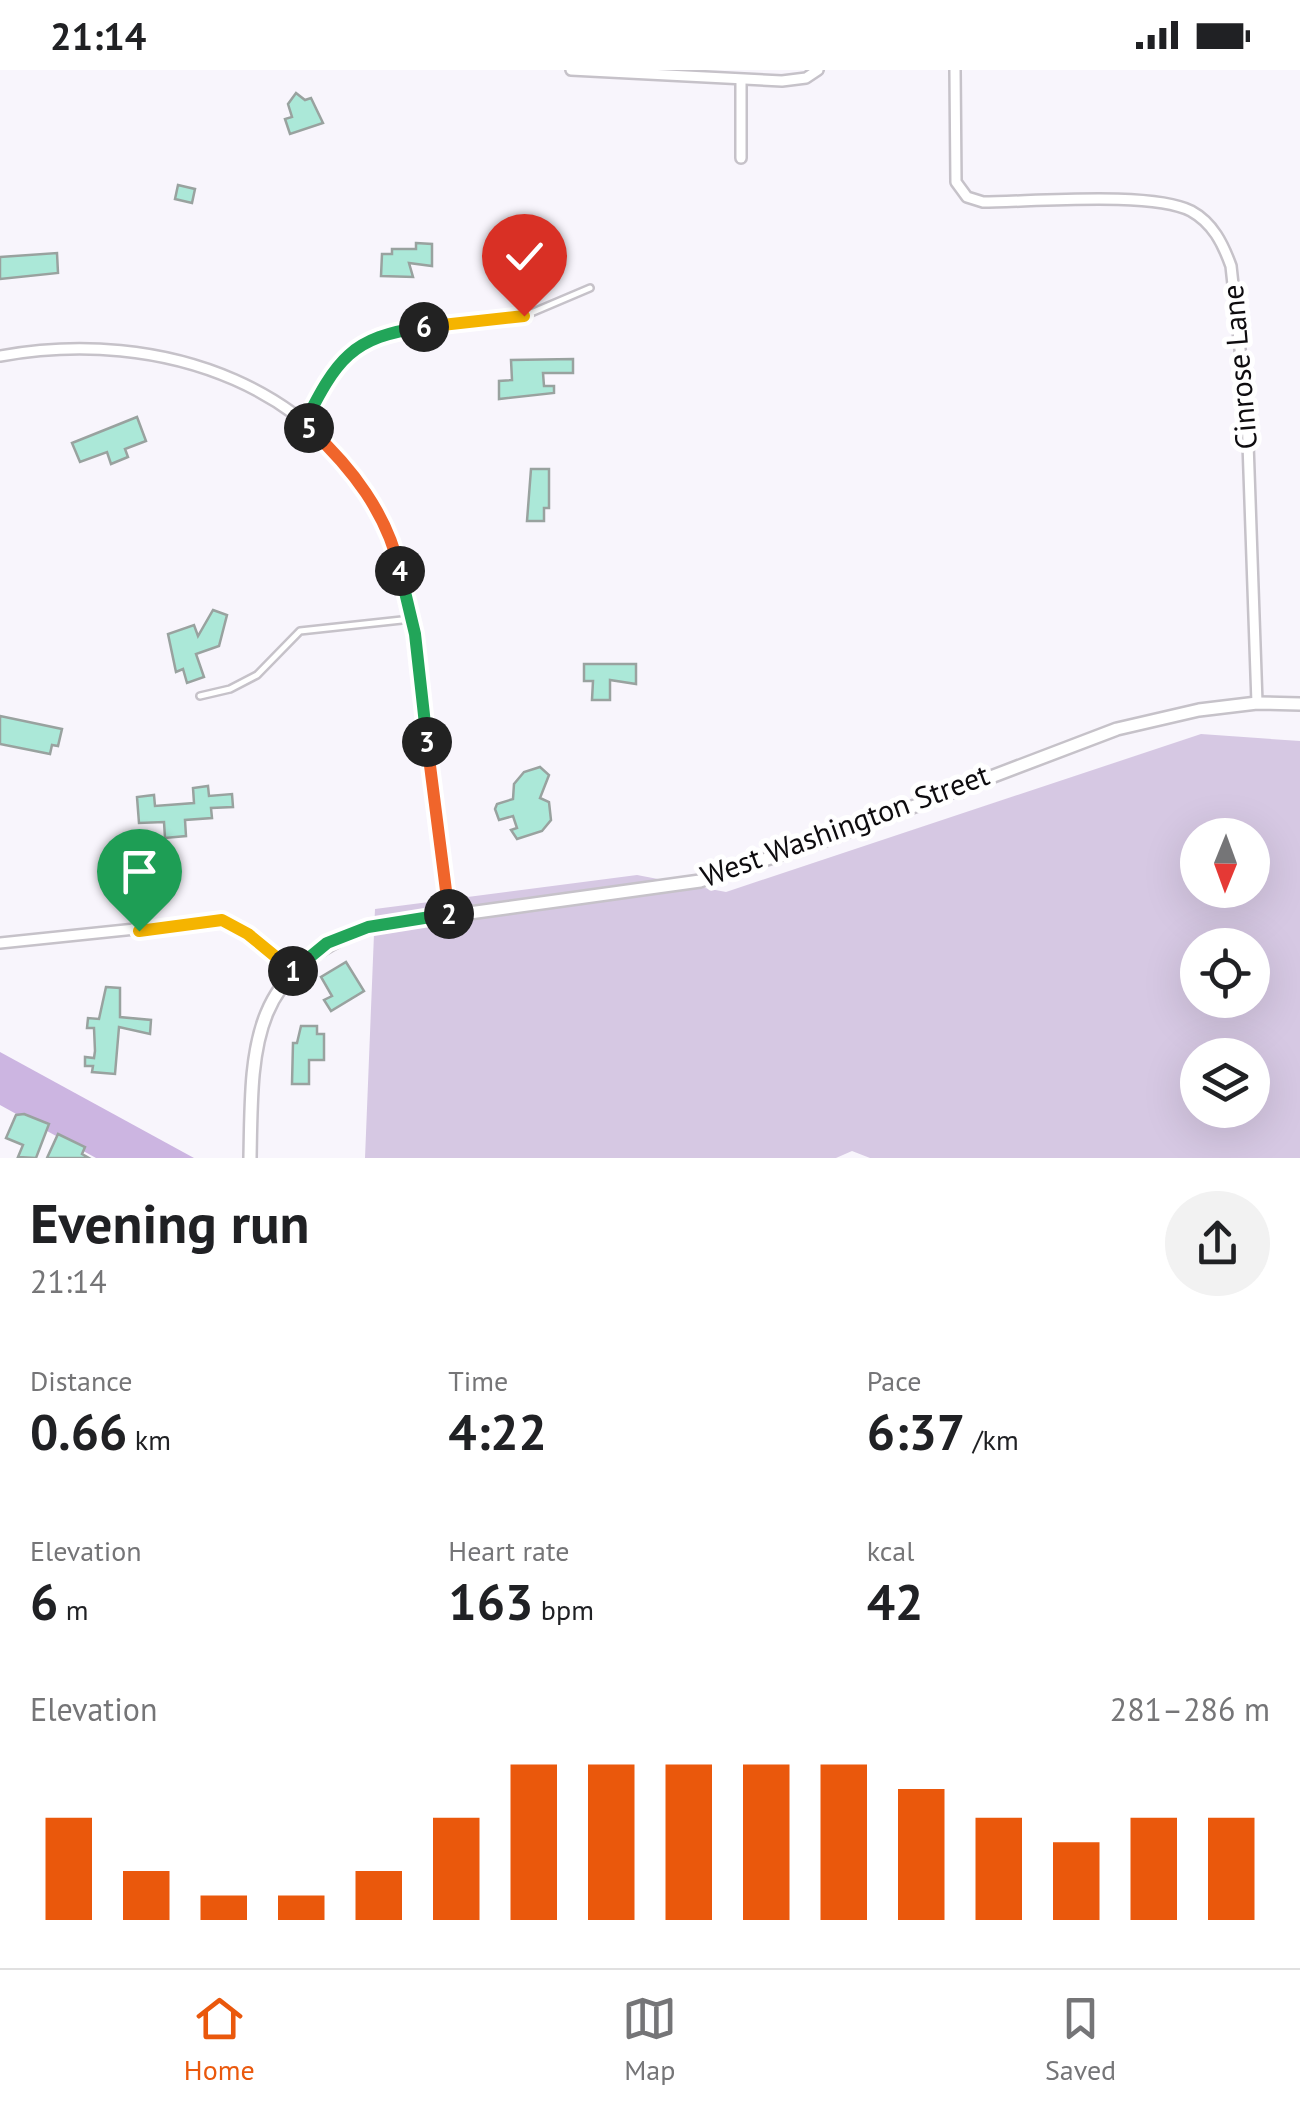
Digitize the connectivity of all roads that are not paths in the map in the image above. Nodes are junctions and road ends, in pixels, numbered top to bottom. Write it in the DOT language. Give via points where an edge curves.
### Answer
graph roads {
  1 [pos="570,70"];
  2 [pos="955,70"];
  3 [pos="817,72"];
  4 [pos="668,73"];
  5 [pos="741,80"];
  6 [pos="742,158"];
  7 [pos="590,288"];
  8 [pos="0,356"];
  9 [pos="304,424"];
  10 [pos="412,619"];
  11 [pos="200,696"];
  12 [pos="1257,703"];
  13 [pos="1300,704"];
  14 [pos="450,916"];
  15 [pos="0,943"];
  16 [pos="291,972"];
  17 [pos="250,1158"];
  1 -- 4 [label="street"];
  2 -- 12 [label="street, Cinrose Lane" via="956,182 967,196 983,202 1154,203 1189,210 1224,247 1247,414"];
  3 -- 5 [label="street" via="782,81"];
  4 -- 5 [label="street"];
  5 -- 6 [label="street"];
  7 -- 9 [label="lane" via="524,316 381,333 354,346"];
  8 -- 9 [label="street" via="50,347 139,350 211,367"];
  9 -- 10 [label="street" via="349,465 378,512 396,550"];
  10 -- 11 [label="lane" via="300,631 257,675"];
  10 -- 14 [label="street"];
  12 -- 13 [label="street, West Washington Street"];
  12 -- 14 [label="street, West Washington Street" via="1117,729 700,881"];
  14 -- 16 [label="street, West Washington Street" via="368,927 327,943"];
  15 -- 16 [label="street" via="222,920"];
  16 -- 17 [label="street, West Washington Street" via="256,1042"];
}
